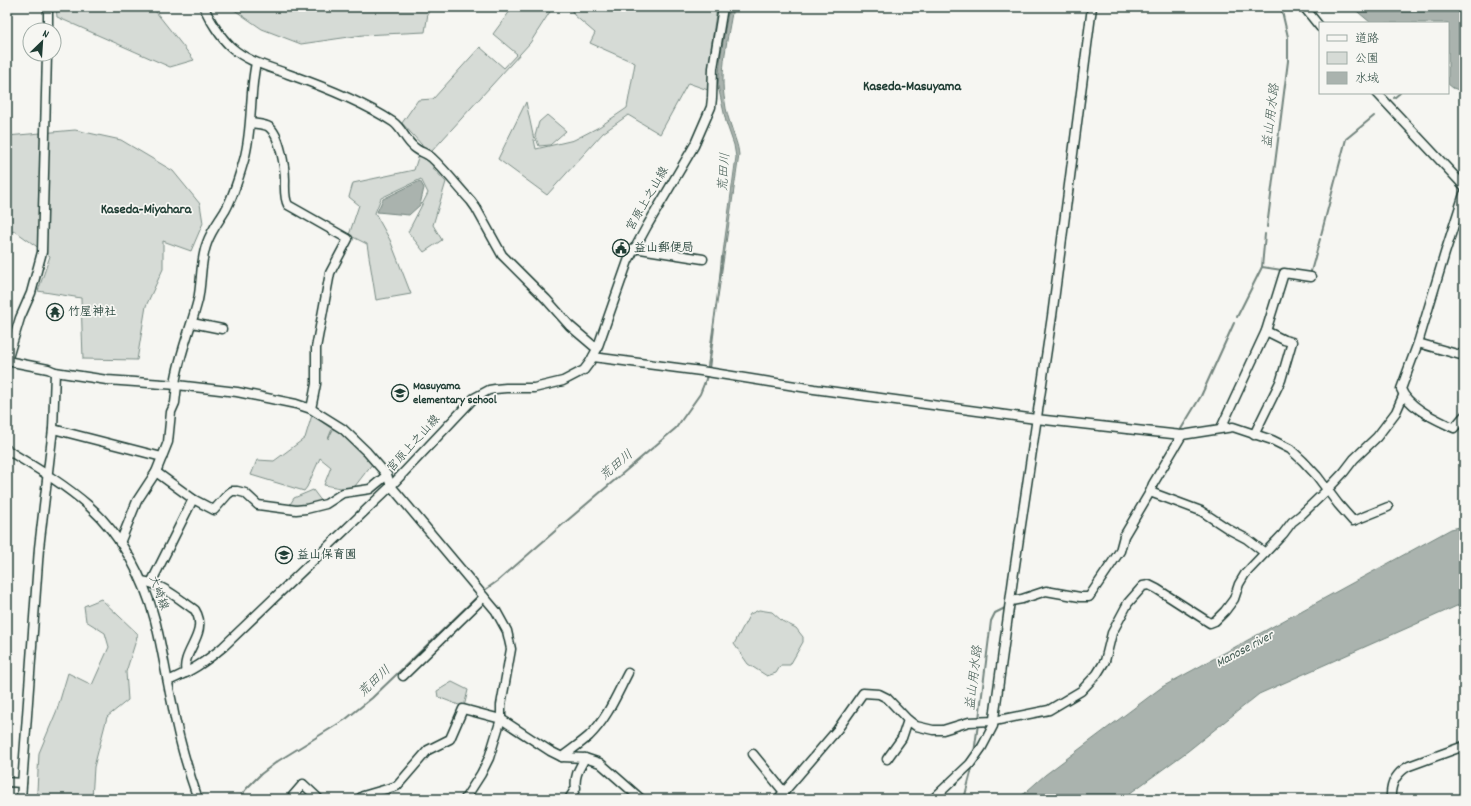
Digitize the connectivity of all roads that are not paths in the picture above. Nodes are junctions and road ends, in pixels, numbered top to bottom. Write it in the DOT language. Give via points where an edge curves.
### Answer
graph roads {
  1 [pos="48,7"];
  2 [pos="204,7"];
  3 [pos="723,7"];
  4 [pos="1092,7"];
  5 [pos="1304,7"];
  6 [pos="48,22"];
  7 [pos="1319,26"];
  8 [pos="47,62"];
  9 [pos="256,63"];
  10 [pos="1378,94"];
  11 [pos="251,123"];
  12 [pos="1464,186"];
  13 [pos="1464,194"];
  14 [pos="634,248"];
  15 [pos="703,259"];
  16 [pos="1311,277"];
  17 [pos="192,323"];
  18 [pos="222,329"];
  19 [pos="1266,331"];
  20 [pos="1418,343"];
  21 [pos="596,349"];
  22 [pos="1464,356"];
  23 [pos="593,357"];
  24 [pos="7,361"];
  25 [pos="55,372"];
  26 [pos="176,385"];
  27 [pos="1403,396"];
  28 [pos="311,409"];
  29 [pos="1464,416"];
  30 [pos="1036,419"];
  31 [pos="1221,428"];
  32 [pos="53,429"];
  33 [pos="1254,434"];
  34 [pos="1182,435"];
  35 [pos="7,450"];
  36 [pos="162,456"];
  37 [pos="156,472"];
  38 [pos="387,474"];
  39 [pos="48,475"];
  40 [pos="392,486"];
  41 [pos="1327,490"];
  42 [pos="1150,492"];
  43 [pos="193,499"];
  44 [pos="1388,507"];
  45 [pos="120,543"];
  46 [pos="1265,553"];
  47 [pos="142,582"];
  48 [pos="151,583"];
  49 [pos="481,593"];
  50 [pos="1010,601"];
  51 [pos="186,673"];
  52 [pos="628,673"];
  53 [pos="403,676"];
  54 [pos="168,681"];
  55 [pos="500,719"];
  56 [pos="908,720"];
  57 [pos="994,721"];
  58 [pos="1464,746"];
  59 [pos="753,754"];
  60 [pos="562,757"];
  61 [pos="585,758"];
  62 [pos="887,759"];
  63 [pos="7,782"];
  64 [pos="22,783"];
  65 [pos="784,792"];
  66 [pos="21,799"];
  67 [pos="198,799"];
  68 [pos="290,799"];
  69 [pos="320,799"];
  70 [pos="359,799"];
  71 [pos="465,799"];
  72 [pos="569,799"];
  73 [pos="641,799"];
  74 [pos="778,799"];
  75 [pos="933,799"];
  76 [pos="1391,799"];
  1 -- 6 [label="street"];
  2 -- 9 [label="street" via="226,43"];
  3 -- 14 [label="street, 宮原上之山線" via="713,68 711,107 694,146"];
  4 -- 30 [label="street"];
  5 -- 7 [label="street"];
  8 -- 24 [label="street" via="42,252"];
  9 -- 11 [label="street"];
  9 -- 21 [label="street" via="329,90 394,122 411,144 431,157 471,200 502,255 570,326"];
  10 -- 12 [label="street"];
  11 -- 17 [label="street" via="249,142 238,181 226,210 205,247 199,298"];
  11 -- 28 [label="street" via="271,128 278,142 288,205 348,239 330,273 316,348 316,384"];
  13 -- 20 [label="street"];
  14 -- 15 [label="street"];
  14 -- 21 [label="street, 宮原上之山線"];
  16 -- 19 [label="street" via="1284,273"];
  17 -- 18 [label="street"];
  17 -- 26 [label="street" via="180,357"];
  19 -- 31 [label="street"];
  19 -- 33 [label="street" via="1292,342 1282,380"];
  20 -- 22 [label="street"];
  20 -- 27 [label="street" via="1401,389"];
  21 -- 23 [label="street, 宮原上之山線"];
  23 -- 30 [label="street"];
  23 -- 40 [label="street, 宮原上之山線" via="584,370 563,381 534,388 489,390 474,398"];
  24 -- 25 [label="street"];
  25 -- 26 [label="street" via="107,380"];
  25 -- 32 [label="street"];
  26 -- 28 [label="street" via="237,392"];
  26 -- 36 [label="street" via="168,442"];
  27 -- 29 [label="street" via="1424,413 1454,428"];
  27 -- 41 [label="street" via="1396,412 1384,428"];
  28 -- 38 [label="street" via="343,429"];
  30 -- 34 [label="street"];
  30 -- 50 [label="street"];
  31 -- 33 [label="street" via="1232,427"];
  31 -- 34 [label="street"];
  32 -- 36 [label="street"];
  32 -- 39 [label="street"];
  33 -- 41 [label="street" via="1290,449"];
  34 -- 42 [label="street"];
  35 -- 39 [label="street, 大崎線"];
  36 -- 37 [label="street"];
  37 -- 43 [label="street"];
  37 -- 45 [label="street" via="137,501"];
  38 -- 40 [label="street"];
  38 -- 43 [label="street" via="370,489 343,493 326,504 306,510 258,505 241,491 232,491 214,510"];
  39 -- 45 [label="street, 大崎線" via="90,507"];
  39 -- 64 [label="street" via="39,548"];
  40 -- 49 [label="street"];
  40 -- 51 [label="street, 宮原上之山線" via="223,647"];
  41 -- 44 [label="street" via="1353,521"];
  41 -- 46 [label="street" via="1292,522"];
  42 -- 46 [label="street" via="1201,511"];
  42 -- 50 [label="street" via="1124,536 1120,551 1089,597 1046,591"];
  43 -- 48 [label="street"];
  45 -- 47 [label="street, 大崎線"];
  46 -- 57 [label="street" via="1245,574 1234,599 1225,611 1210,623 1157,589 1149,585 1142,586 1128,603 1112,634 1100,669 1081,691 1049,710"];
  47 -- 48 [label="street"];
  47 -- 54 [label="street, 大崎線" via="155,621"];
  48 -- 51 [label="street" via="198,614 199,630 184,666"];
  49 -- 53 [label="street"];
  49 -- 55 [label="street" via="496,611 507,631 511,649"];
  50 -- 57 [label="street"];
  51 -- 54 [label="street, 宮原上之山線"];
  52 -- 60 [label="street" via="597,727"];
  54 -- 67 [label="street, 大崎線" via="187,768"];
  55 -- 60 [label="street"];
  55 -- 70 [label="street" via="463,709 450,739 428,750 397,786"];
  55 -- 71 [label="street" via="486,763"];
  56 -- 57 [label="street" via="916,726 932,730 942,730 969,722"];
  56 -- 62 [label="street" via="902,738"];
  56 -- 65 [label="street" via="887,698 879,694 863,693 837,730"];
  57 -- 75 [label="street" via="988,737 970,764"];
  58 -- 76 [label="street" via="1402,770 1393,782"];
  59 -- 65 [label="street"];
  60 -- 61 [label="street"];
  61 -- 72 [label="street" via="576,774 576,788"];
  61 -- 73 [label="street" via="600,763"];
  63 -- 64 [label="street"];
  64 -- 66 [label="street"];
  65 -- 74 [label="street"];
  68 -- 69 [label="street" via="303,784"];
}
